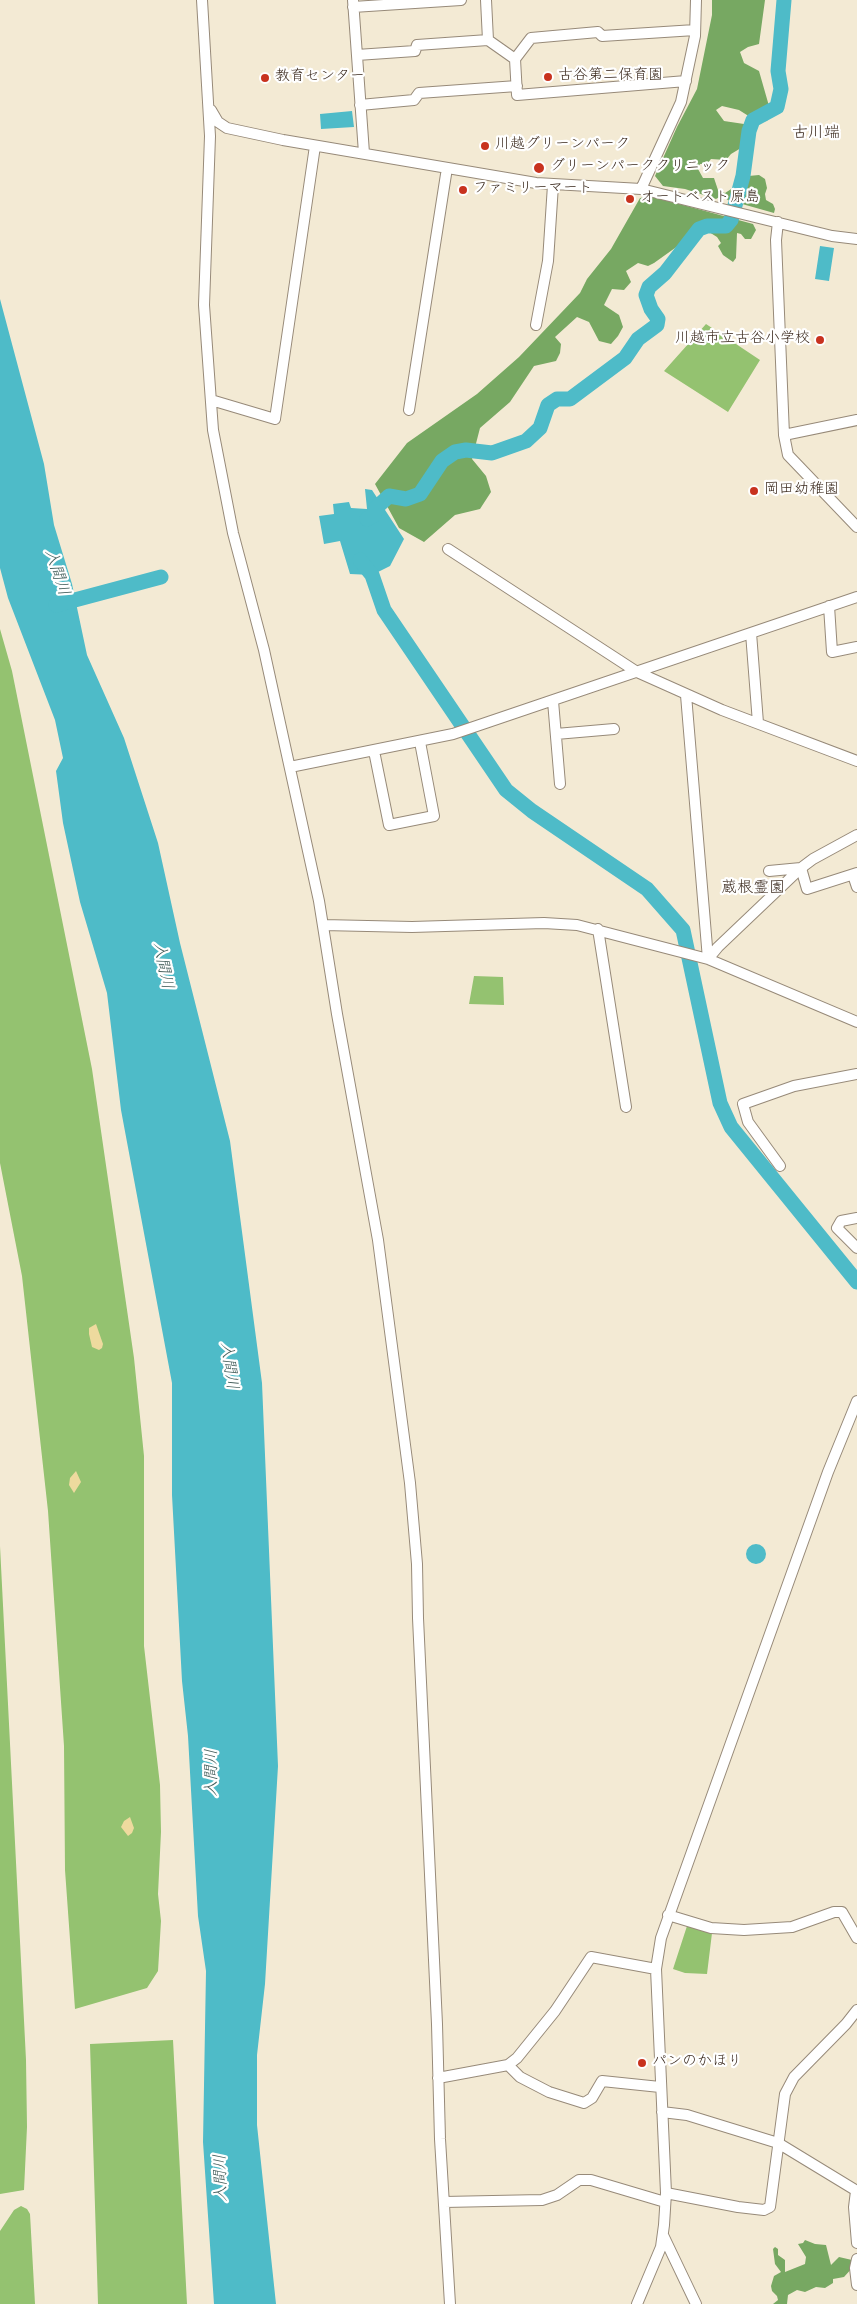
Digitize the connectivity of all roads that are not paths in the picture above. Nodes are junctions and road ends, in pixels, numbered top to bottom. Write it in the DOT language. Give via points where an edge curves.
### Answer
graph roads {
  1 [pos="202,0"];
  2 [pos="461,0"];
  3 [pos="486,0"];
  4 [pos="696,0"];
  5 [pos="440,1"];
  6 [pos="353,4"];
  7 [pos="695,30"];
  8 [pos="488,40"];
  9 [pos="357,55"];
  10 [pos="515,59"];
  11 [pos="686,81"];
  12 [pos="517,86"];
  13 [pos="360,105"];
  14 [pos="209,106"];
  15 [pos="315,146"];
  16 [pos="364,153"];
  17 [pos="447,168"];
  18 [pos="553,185"];
  19 [pos="641,189"];
  20 [pos="778,222"];
  21 [pos="857,240"];
  22 [pos="536,325"];
  23 [pos="211,400"];
  24 [pos="409,410"];
  25 [pos="857,420"];
  26 [pos="784,434"];
  27 [pos="857,527"];
  28 [pos="448,549"];
  29 [pos="857,597"];
  30 [pos="829,606"];
  31 [pos="751,633"];
  32 [pos="857,647"];
  33 [pos="637,672"];
  34 [pos="686,695"];
  35 [pos="553,701"];
  36 [pos="758,723"];
  37 [pos="614,729"];
  38 [pos="556,734"];
  39 [pos="420,742"];
  40 [pos="374,751"];
  41 [pos="857,761"];
  42 [pos="290,767"];
  43 [pos="560,784"];
  44 [pos="857,835"];
  45 [pos="801,868"];
  46 [pos="769,871"];
  47 [pos="855,874"];
  48 [pos="857,888"];
  49 [pos="323,925"];
  50 [pos="598,929"];
  51 [pos="708,959"];
  52 [pos="857,1022"];
  53 [pos="857,1074"];
  54 [pos="626,1107"];
  55 [pos="780,1166"];
  56 [pos="857,1218"];
  57 [pos="857,1248"];
  58 [pos="857,1401"];
  59 [pos="668,1915"];
  60 [pos="857,1938"];
  61 [pos="656,1970"];
  62 [pos="857,2010"];
  63 [pos="508,2065"];
  64 [pos="438,2078"];
  65 [pos="660,2087"];
  66 [pos="662,2112"];
  67 [pos="778,2143"];
  68 [pos="856,2191"];
  69 [pos="666,2198"];
  70 [pos="444,2202"];
  71 [pos="663,2235"];
  72 [pos="857,2243"];
  73 [pos="857,2260"];
  74 [pos="857,2285"];
  75 [pos="450,2304"];
  76 [pos="638,2304"];
  77 [pos="696,2304"];
  1 -- 14 [label="street"];
  2 -- 5 [label="street"];
  3 -- 8 [label="street"];
  4 -- 7 [label="street"];
  5 -- 6 [label="street"];
  6 -- 9 [label="street"];
  7 -- 10 [label="street" via="602,36 598,32 531,38"];
  7 -- 11 [label="street"];
  8 -- 9 [label="street" via="417,45 415,51"];
  8 -- 10 [label="street"];
  9 -- 13 [label="street"];
  10 -- 12 [label="street"];
  11 -- 12 [label="street" via="517,95"];
  11 -- 19 [label="street" via="673,122"];
  12 -- 13 [label="street" via="419,93 414,100"];
  13 -- 16 [label="street"];
  14 -- 15 [label="street" via="218,122 227,128"];
  14 -- 23 [label="street" via="204,306"];
  15 -- 16 [label="street"];
  15 -- 23 [label="street" via="275,419"];
  16 -- 17 [label="street"];
  17 -- 18 [label="street"];
  17 -- 24 [label="street"];
  18 -- 19 [label="street"];
  18 -- 22 [label="street" via="548,262"];
  19 -- 20 [label="street"];
  20 -- 21 [label="street"];
  20 -- 26 [label="street" via="776,240"];
  23 -- 42 [label="street" via="213,430 233,533"];
  25 -- 26 [label="street"];
  26 -- 27 [label="street" via="788,455"];
  28 -- 33 [label="street"];
  29 -- 30 [label="street"];
  30 -- 31 [label="street"];
  30 -- 32 [label="street" via="832,652"];
  31 -- 33 [label="street"];
  31 -- 36 [label="street"];
  33 -- 34 [label="street"];
  33 -- 35 [label="street"];
  34 -- 36 [label="street"];
  34 -- 51 [label="street"];
  35 -- 38 [label="street"];
  35 -- 39 [label="street"];
  36 -- 41 [label="street"];
  37 -- 38 [label="street"];
  38 -- 43 [label="street"];
  39 -- 40 [label="street"];
  39 -- 40 [label="street" via="434,816 389,825"];
  40 -- 42 [label="street"];
  42 -- 49 [label="street"];
  44 -- 45 [label="street"];
  45 -- 46 [label="street"];
  45 -- 47 [label="street" via="807,889"];
  45 -- 51 [label="street"];
  47 -- 48 [label="street"];
  49 -- 50 [label="street" via="412,927 544,923"];
  49 -- 64 [label="street" via="376,1230 410,1482 418,1564"];
  50 -- 51 [label="street"];
  50 -- 54 [label="street"];
  51 -- 52 [label="street"];
  53 -- 55 [label="street" via="794,1086 743,1104 748,1122"];
  56 -- 57 [label="street" via="841,1221 837,1228"];
  58 -- 59 [label="street" via="828,1472"];
  59 -- 60 [label="street" via="711,1928 744,1930 792,1927 842,1912"];
  59 -- 61 [label="street"];
  61 -- 63 [label="street" via="592,1957 526,2049"];
  61 -- 65 [label="street"];
  62 -- 67 [label="street" via="794,2077 785,2094"];
  63 -- 64 [label="street"];
  63 -- 65 [label="street" via="520,2076 549,2092 584,2103 592,2098 602,2081"];
  64 -- 70 [label="street"];
  65 -- 66 [label="street"];
  66 -- 67 [label="street" via="687,2116"];
  66 -- 69 [label="street"];
  67 -- 68 [label="street"];
  67 -- 69 [label="street" via="770,2207 764,2210"];
  68 -- 72 [label="street"];
  69 -- 70 [label="street" via="579,2180 557,2195 542,2200"];
  69 -- 71 [label="street"];
  70 -- 75 [label="street"];
  71 -- 76 [label="street"];
  71 -- 77 [label="street"];
  73 -- 74 [label="street"];
}
